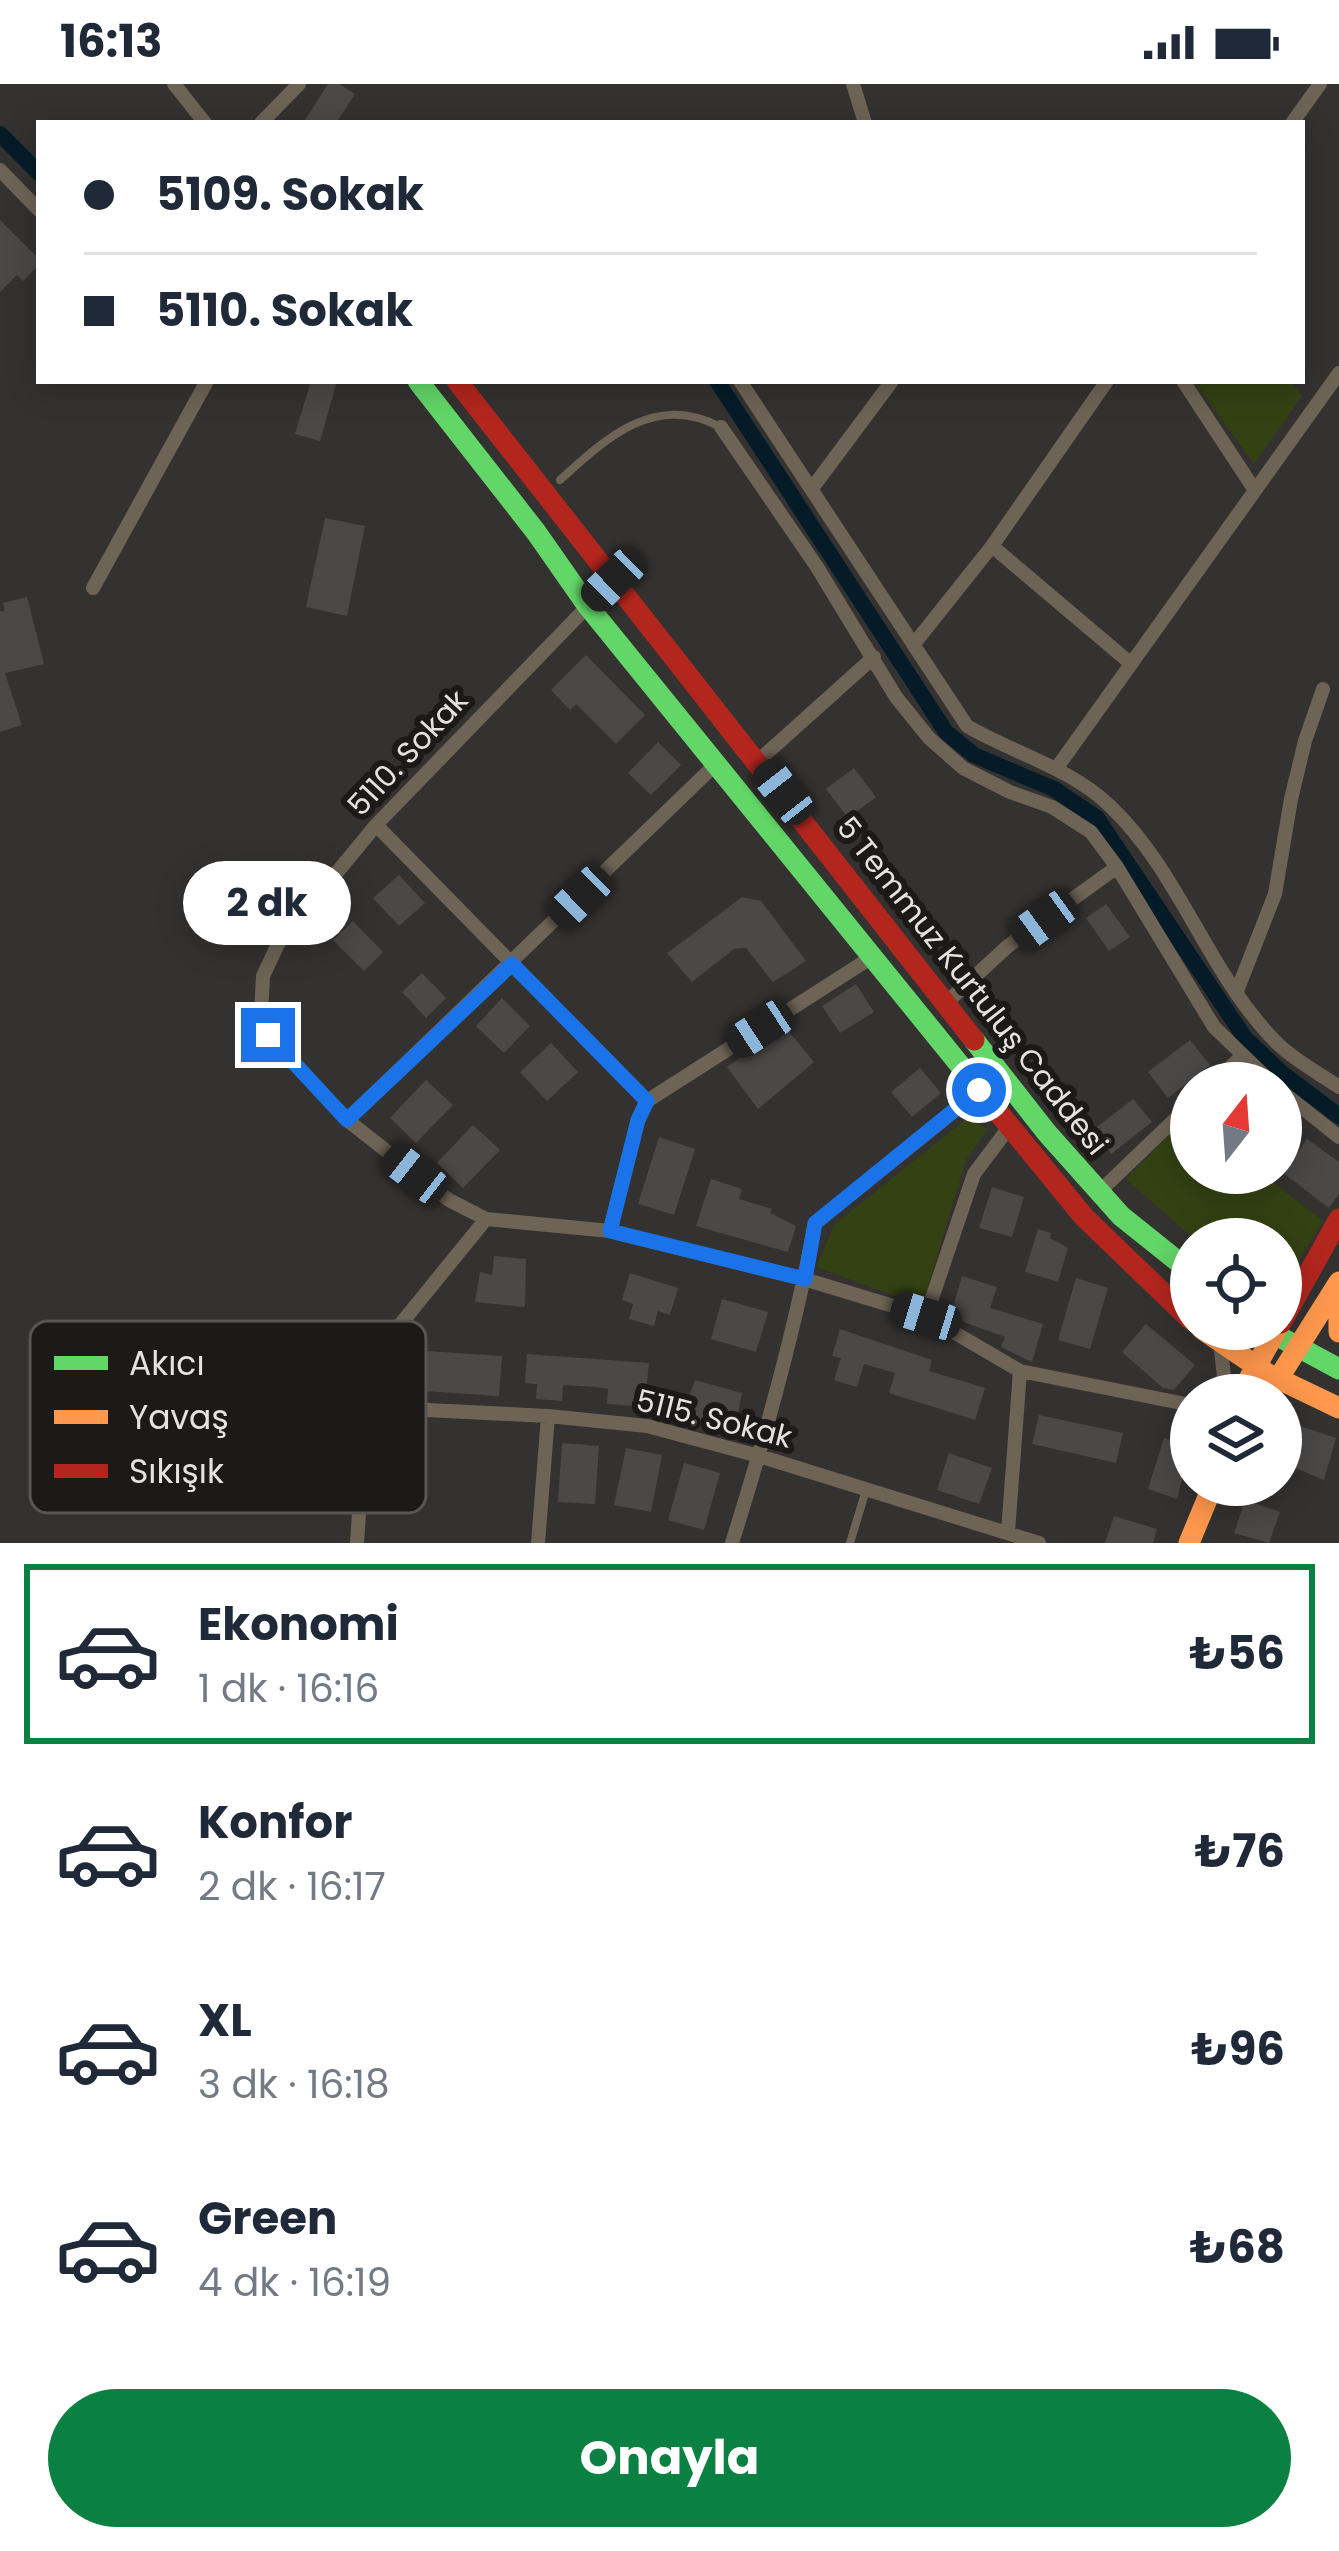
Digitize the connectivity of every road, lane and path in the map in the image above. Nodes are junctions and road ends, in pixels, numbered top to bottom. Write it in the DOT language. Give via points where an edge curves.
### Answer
graph roads {
  1 [pos="174,84"];
  2 [pos="299,84"];
  3 [pos="853,84"];
  4 [pos="1320,84"];
  5 [pos="203,120"];
  6 [pos="264,120"];
  7 [pos="864,120"];
  8 [pos="1294,120"];
  9 [pos="0,170"];
  10 [pos="36,207"];
  11 [pos="1339,373"];
  12 [pos="205,384"];
  13 [pos="420,384"];
  14 [pos="459,384"];
  15 [pos="742,384"];
  16 [pos="890,384"];
  17 [pos="1105,384"];
  18 [pos="1185,384"];
  19 [pos="721,428"];
  20 [pos="560,480"];
  21 [pos="813,487"];
  22 [pos="1254,489"];
  23 [pos="992,546"];
  24 [pos="613,580"];
  25 [pos="93,588"];
  26 [pos="586,605"];
  27 [pos="914,644"];
  28 [pos="874,657"];
  29 [pos="1130,662"];
  30 [pos="1323,689"];
  31 [pos="758,761"];
  32 [pos="718,763"];
  33 [pos="1056,770"];
  34 [pos="807,824"];
  35 [pos="376,825"];
  36 [pos="780,842"];
  37 [pos="1117,867"];
  38 [pos="872,957"];
  39 [pos="512,964"];
  40 [pos="1237,991"];
  41 [pos="947,1002"];
  42 [pos="1242,1056"];
  43 [pos="1236,1062"];
  44 [pos="1249,1062"];
  45 [pos="1339,1087"];
  46 [pos="979,1090"];
  47 [pos="647,1101"];
  48 [pos="1302,1108"];
  49 [pos="347,1120"];
  50 [pos="1170,1124"];
  51 [pos="1010,1126"];
  52 [pos="1339,1137"];
  53 [pos="1098,1193"];
  54 [pos="486,1219"];
  55 [pos="1339,1219"];
  56 [pos="610,1231"];
  57 [pos="1170,1255"];
  58 [pos="1314,1265"];
  59 [pos="1302,1272"];
  60 [pos="805,1279"];
  61 [pos="1339,1283"];
  62 [pos="1302,1284"];
  63 [pos="1170,1299"];
  64 [pos="926,1316"];
  65 [pos="403,1321"];
  66 [pos="1339,1331"];
  67 [pos="1302,1344"];
  68 [pos="1232,1350"];
  69 [pos="1263,1350"];
  70 [pos="1301,1350"];
  71 [pos="1255,1366"];
  72 [pos="1339,1369"];
  73 [pos="1020,1371"];
  74 [pos="1251,1374"];
  75 [pos="1262,1374"];
  76 [pos="1302,1397"];
  77 [pos="1170,1401"];
  78 [pos="1339,1408"];
  79 [pos="426,1410"];
  80 [pos="548,1416"];
  81 [pos="759,1456"];
  82 [pos="866,1488"];
  83 [pos="1205,1506"];
  84 [pos="360,1513"];
  85 [pos="1008,1532"];
  86 [pos="358,1543"];
  87 [pos="538,1543"];
  88 [pos="732,1543"];
  89 [pos="850,1543"];
  90 [pos="1039,1543"];
  91 [pos="1190,1543"];
  1 -- 5 [label="street"];
  2 -- 6 [label="street"];
  3 -- 7 [label="street"];
  4 -- 8 [label="street"];
  9 -- 10 [label="street"];
  11 -- 22 [label="street"];
  12 -- 25 [label="street"];
  13 -- 26 [label="main road, 5 Temmuz Kurtuluş Caddesi"];
  14 -- 24 [label="main road, 5 Temmuz Kurtuluş Caddesi"];
  15 -- 21 [label="street"];
  16 -- 21 [label="street"];
  17 -- 23 [label="street"];
  18 -- 22 [label="street"];
  19 -- 20 [label="lane" via="692,415 655,415 609,436"];
  19 -- 28 [label="street"];
  21 -- 27 [label="street"];
  22 -- 29 [label="street"];
  23 -- 27 [label="street"];
  23 -- 29 [label="street"];
  24 -- 26 [label="street, 5110. Sokak"];
  24 -- 31 [label="main road, 5 Temmuz Kurtuluş Caddesi"];
  26 -- 32 [label="main road, 5 Temmuz Kurtuluş Caddesi"];
  26 -- 35 [label="street, 5110. Sokak"];
  27 -- 33 [label="street" via="967,726"];
  28 -- 31 [label="street"];
  28 -- 37 [label="street" via="896,697 963,768 1052,807 1090,832"];
  29 -- 33 [label="street"];
  30 -- 40 [label="street" via="1291,799 1275,894"];
  31 -- 34 [label="main road, 5 Temmuz Kurtuluş Caddesi"];
  32 -- 36 [label="main road, 5 Temmuz Kurtuluş Caddesi"];
  32 -- 39 [label="street"];
  33 -- 40 [label="street" via="1106,801 1135,831"];
  34 -- 36 [label="main road"];
  34 -- 41 [label="main road, 5 Temmuz Kurtuluş Caddesi"];
  35 -- 39 [label="street"];
  35 -- 49 [label="street, 5110. Sokak" via="278,944 263,976 268,1035"];
  36 -- 38 [label="main road, 5 Temmuz Kurtuluş Caddesi"];
  37 -- 41 [label="street"];
  37 -- 42 [label="street" via="1214,1027"];
  38 -- 46 [label="main road, 5 Temmuz Kurtuluş Caddesi"];
  38 -- 47 [label="street"];
  39 -- 47 [label="street"];
  39 -- 49 [label="street"];
  40 -- 45 [label="street" via="1280,1046"];
  41 -- 53 [label="main road, 5 Temmuz Kurtuluş Caddesi"];
  42 -- 43 [label="street"];
  42 -- 44 [label="street"];
  46 -- 51 [label="main road, 5 Temmuz Kurtuluş Caddesi"];
  46 -- 60 [label="street" via="815,1223"];
  47 -- 56 [label="street"];
  48 -- 52 [label="street"];
  49 -- 54 [label="street, 5110. Sokak" via="449,1201"];
  50 -- 53 [label="street"];
  51 -- 63 [label="main road, 5 Temmuz Kurtuluş Caddesi" via="1084,1217"];
  51 -- 64 [label="street" via="974,1174"];
  53 -- 57 [label="main road, 5 Temmuz Kurtuluş Caddesi"];
  54 -- 56 [label="street, 5110. Sokak"];
  54 -- 65 [label="street"];
  55 -- 58 [label="main road"];
  56 -- 60 [label="street, 5110. Sokak"];
  58 -- 59 [label="main road"];
  58 -- 62 [label="main road"];
  60 -- 64 [label="street, 5110. Sokak"];
  60 -- 81 [label="street"];
  61 -- 66 [label="main road"];
  61 -- 67 [label="main road"];
  64 -- 73 [label="street, 5110. Sokak"];
  68 -- 71 [label="main road"];
  69 -- 71 [label="main road"];
  70 -- 72 [label="main road"];
  71 -- 74 [label="main road"];
  71 -- 75 [label="main road"];
  73 -- 77 [label="street, 5110. Sokak"];
  73 -- 85 [label="street"];
  76 -- 78 [label="main road"];
  79 -- 80 [label="street, 5115. Sokak"];
  80 -- 81 [label="street, 5115. Sokak" via="647,1426"];
  80 -- 87 [label="street"];
  81 -- 82 [label="street, 5115. Sokak"];
  81 -- 88 [label="street"];
  82 -- 85 [label="street, 5115. Sokak"];
  82 -- 89 [label="lane"];
  83 -- 91 [label="main road"];
  84 -- 86 [label="street"];
  85 -- 90 [label="street, 5115. Sokak"];
}
